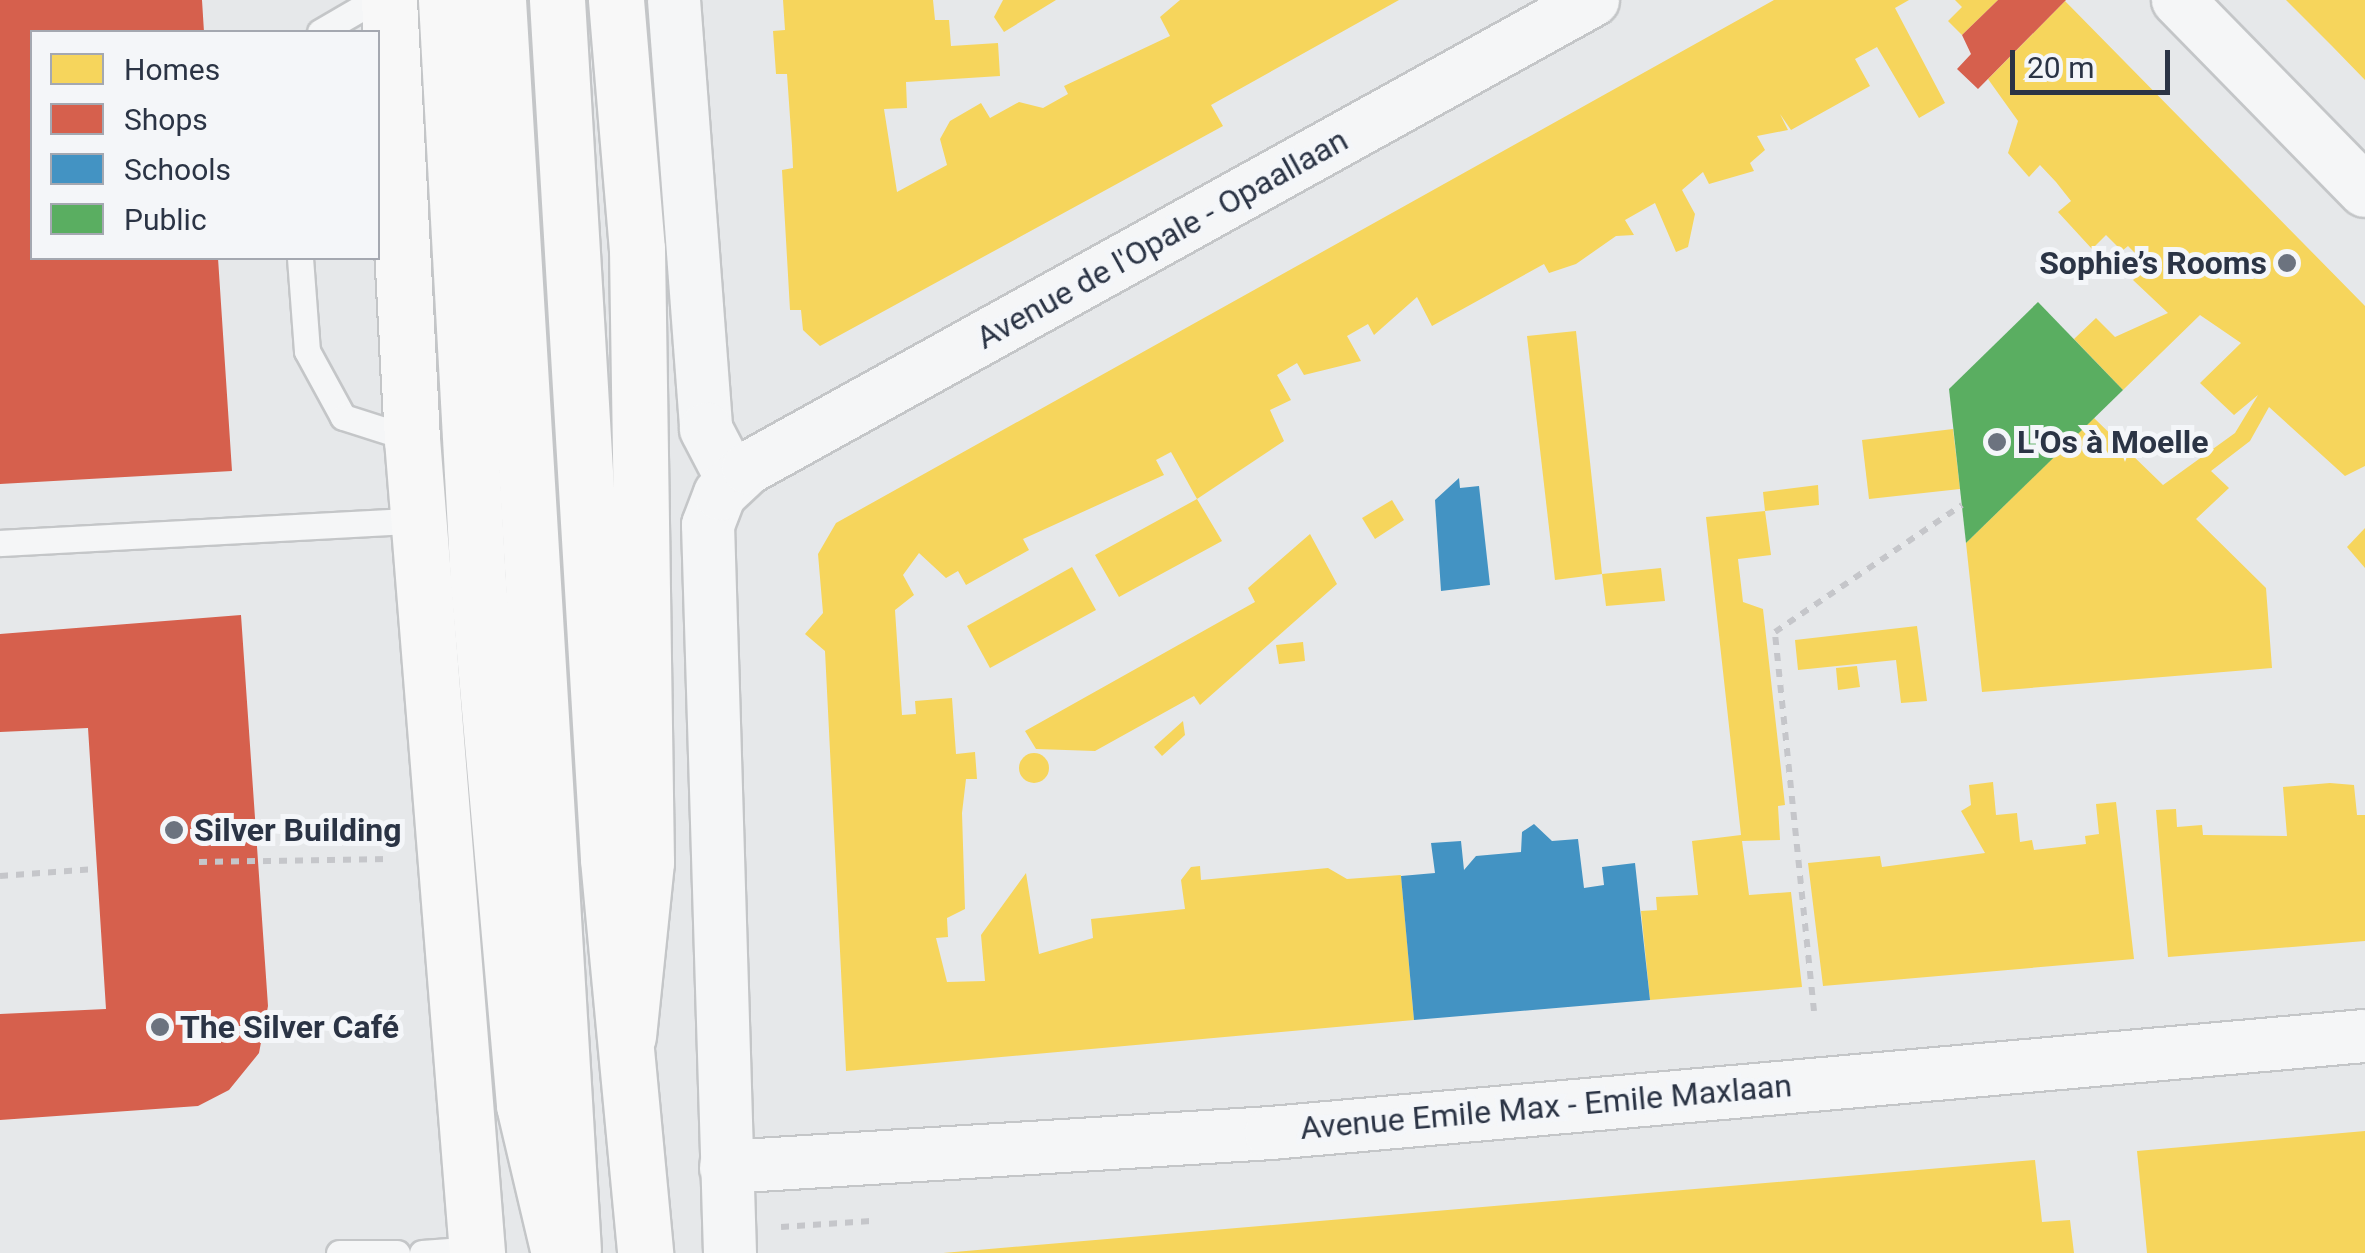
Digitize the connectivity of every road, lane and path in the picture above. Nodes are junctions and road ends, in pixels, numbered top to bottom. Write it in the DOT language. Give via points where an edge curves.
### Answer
graph roads {
  1 [pos="375,0"];
  2 [pos="389,0"];
  3 [pos="446,0"];
  4 [pos="498,0"];
  5 [pos="557,0"];
  6 [pos="616,0"];
  7 [pos="674,0"];
  8 [pos="1594,0"];
  9 [pos="2178,0"];
  10 [pos="323,30"];
  11 [pos="2365,191"];
  12 [pos="300,260"];
  13 [pos="412,439"];
  14 [pos="732,479"];
  15 [pos="1962,506"];
  16 [pos="418,520"];
  17 [pos="0,543"];
  18 [pos="389,858"];
  19 [pos="199,862"];
  20 [pos="94,868"];
  21 [pos="0,876"];
  22 [pos="1814,1010"];
  23 [pos="628,1036"];
  24 [pos="2365,1036"];
  25 [pos="726,1167"];
  26 [pos="871,1221"];
  27 [pos="780,1227"];
  28 [pos="477,1251"];
  29 [pos="339,1253"];
  30 [pos="397,1253"];
  31 [pos="422,1253"];
  32 [pos="559,1253"];
  33 [pos="574,1253"];
  34 [pos="645,1253"];
  35 [pos="730,1253"];
  1 -- 10 [label="lane"];
  2 -- 13 [label="main road"];
  3 -- 32 [label="main road" via="478,582 524,1105"];
  4 -- 33 [label="main road"];
  5 -- 23 [label="main road"];
  6 -- 23 [label="main road" via="637,248 646,862"];
  7 -- 14 [label="street" via="706,429"];
  8 -- 14 [label="street, Avenue de l'Opale - Opaallaan"];
  9 -- 11 [label="street"];
  12 -- 13 [label="lane" via="306,352 343,417"];
  13 -- 16 [label="main road"];
  14 -- 25 [label="street" via="708,525"];
  15 -- 22 [label="path" via="1775,632"];
  16 -- 17 [label="lane"];
  16 -- 28 [label="main road"];
  18 -- 19 [label="path"];
  20 -- 21 [label="path"];
  23 -- 34 [label="main road"];
  24 -- 25 [label="street, Avenue Emile Max - Emile Maxlaan" via="1271,1133"];
  25 -- 35 [label="street"];
  26 -- 27 [label="path"];
  28 -- 31 [label="lane"];
  29 -- 30 [label="lane"];
}
